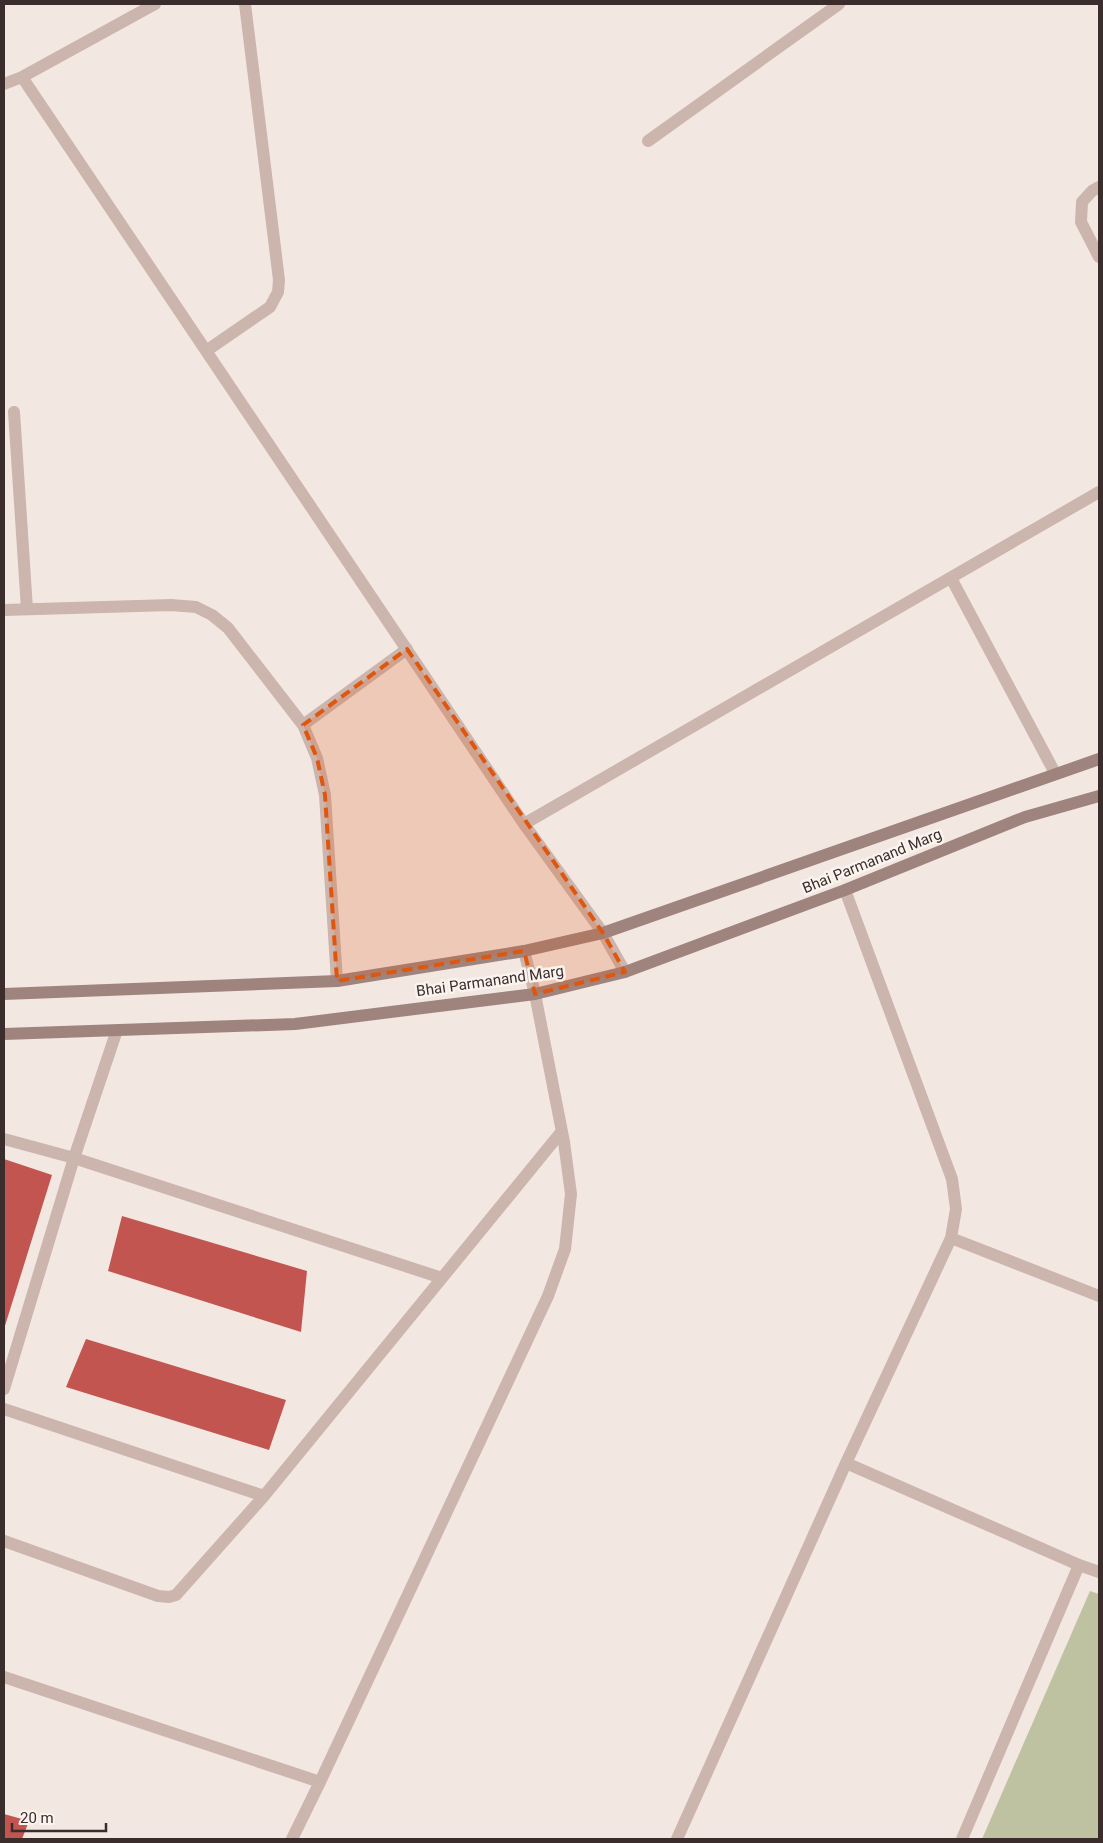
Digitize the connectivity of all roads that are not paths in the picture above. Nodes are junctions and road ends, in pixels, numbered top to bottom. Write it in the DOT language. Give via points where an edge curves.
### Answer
graph roads {
  1 [pos="155,4"];
  2 [pos="245,4"];
  3 [pos="839,4"];
  4 [pos="22,77"];
  5 [pos="4,84"];
  6 [pos="648,141"];
  7 [pos="1099,187"];
  8 [pos="1099,258"];
  9 [pos="206,351"];
  10 [pos="14,412"];
  11 [pos="1099,492"];
  12 [pos="951,578"];
  13 [pos="4,610"];
  14 [pos="27,610"];
  15 [pos="407,649"];
  16 [pos="303,725"];
  17 [pos="1099,758"];
  18 [pos="1055,773"];
  19 [pos="1099,796"];
  20 [pos="524,824"];
  21 [pos="845,890"];
  22 [pos="603,933"];
  23 [pos="524,951"];
  24 [pos="625,972"];
  25 [pos="337,981"];
  26 [pos="4,994"];
  27 [pos="535,994"];
  28 [pos="117,1030"];
  29 [pos="4,1034"];
  30 [pos="562,1131"];
  31 [pos="4,1139"];
  32 [pos="74,1158"];
  33 [pos="951,1238"];
  34 [pos="442,1278"];
  35 [pos="1099,1296"];
  36 [pos="4,1388"];
  37 [pos="4,1409"];
  38 [pos="846,1463"];
  39 [pos="264,1496"];
  40 [pos="4,1541"];
  41 [pos="1079,1565"];
  42 [pos="1099,1572"];
  43 [pos="4,1677"];
  44 [pos="320,1782"];
  45 [pos="292,1839"];
  46 [pos="677,1839"];
  47 [pos="962,1839"];
  1 -- 4 [label="street"];
  2 -- 9 [label="street" via="278,292 270,307"];
  3 -- 6 [label="street"];
  4 -- 5 [label="street"];
  4 -- 9 [label="street"];
  7 -- 8 [label="street" via="1082,202 1081,222"];
  9 -- 15 [label="street"];
  10 -- 14 [label="street"];
  11 -- 12 [label="street"];
  12 -- 18 [label="street"];
  12 -- 20 [label="street"];
  13 -- 14 [label="street"];
  14 -- 16 [label="street" via="196,607 228,628"];
  15 -- 16 [label="street"];
  15 -- 20 [label="street"];
  16 -- 25 [label="street" via="318,758 325,795"];
  17 -- 18 [label="street, Bhai Parmanand Marg"];
  18 -- 22 [label="street, Bhai Parmanand Marg"];
  19 -- 21 [label="street, Bhai Parmanand Marg" via="1025,818"];
  20 -- 22 [label="street"];
  21 -- 24 [label="street, Bhai Parmanand Marg"];
  21 -- 33 [label="street" via="952,1179 956,1209"];
  22 -- 23 [label="street, Bhai Parmanand Marg"];
  22 -- 24 [label="street"];
  23 -- 25 [label="street, Bhai Parmanand Marg"];
  23 -- 27 [label="street"];
  24 -- 27 [label="street, Bhai Parmanand Marg"];
  25 -- 26 [label="street, Bhai Parmanand Marg"];
  27 -- 28 [label="street, Bhai Parmanand Marg" via="295,1024"];
  27 -- 30 [label="street"];
  28 -- 29 [label="street, Bhai Parmanand Marg"];
  28 -- 32 [label="street"];
  30 -- 34 [label="street"];
  30 -- 44 [label="street" via="572,1194 560,1265"];
  31 -- 32 [label="street"];
  32 -- 34 [label="street"];
  32 -- 36 [label="street"];
  33 -- 35 [label="street"];
  33 -- 38 [label="street"];
  34 -- 39 [label="street"];
  37 -- 39 [label="street"];
  38 -- 41 [label="street"];
  38 -- 46 [label="street"];
  39 -- 40 [label="street" via="183,1589 168,1597"];
  41 -- 42 [label="street"];
  41 -- 47 [label="street"];
  43 -- 44 [label="street"];
  44 -- 45 [label="street"];
}
